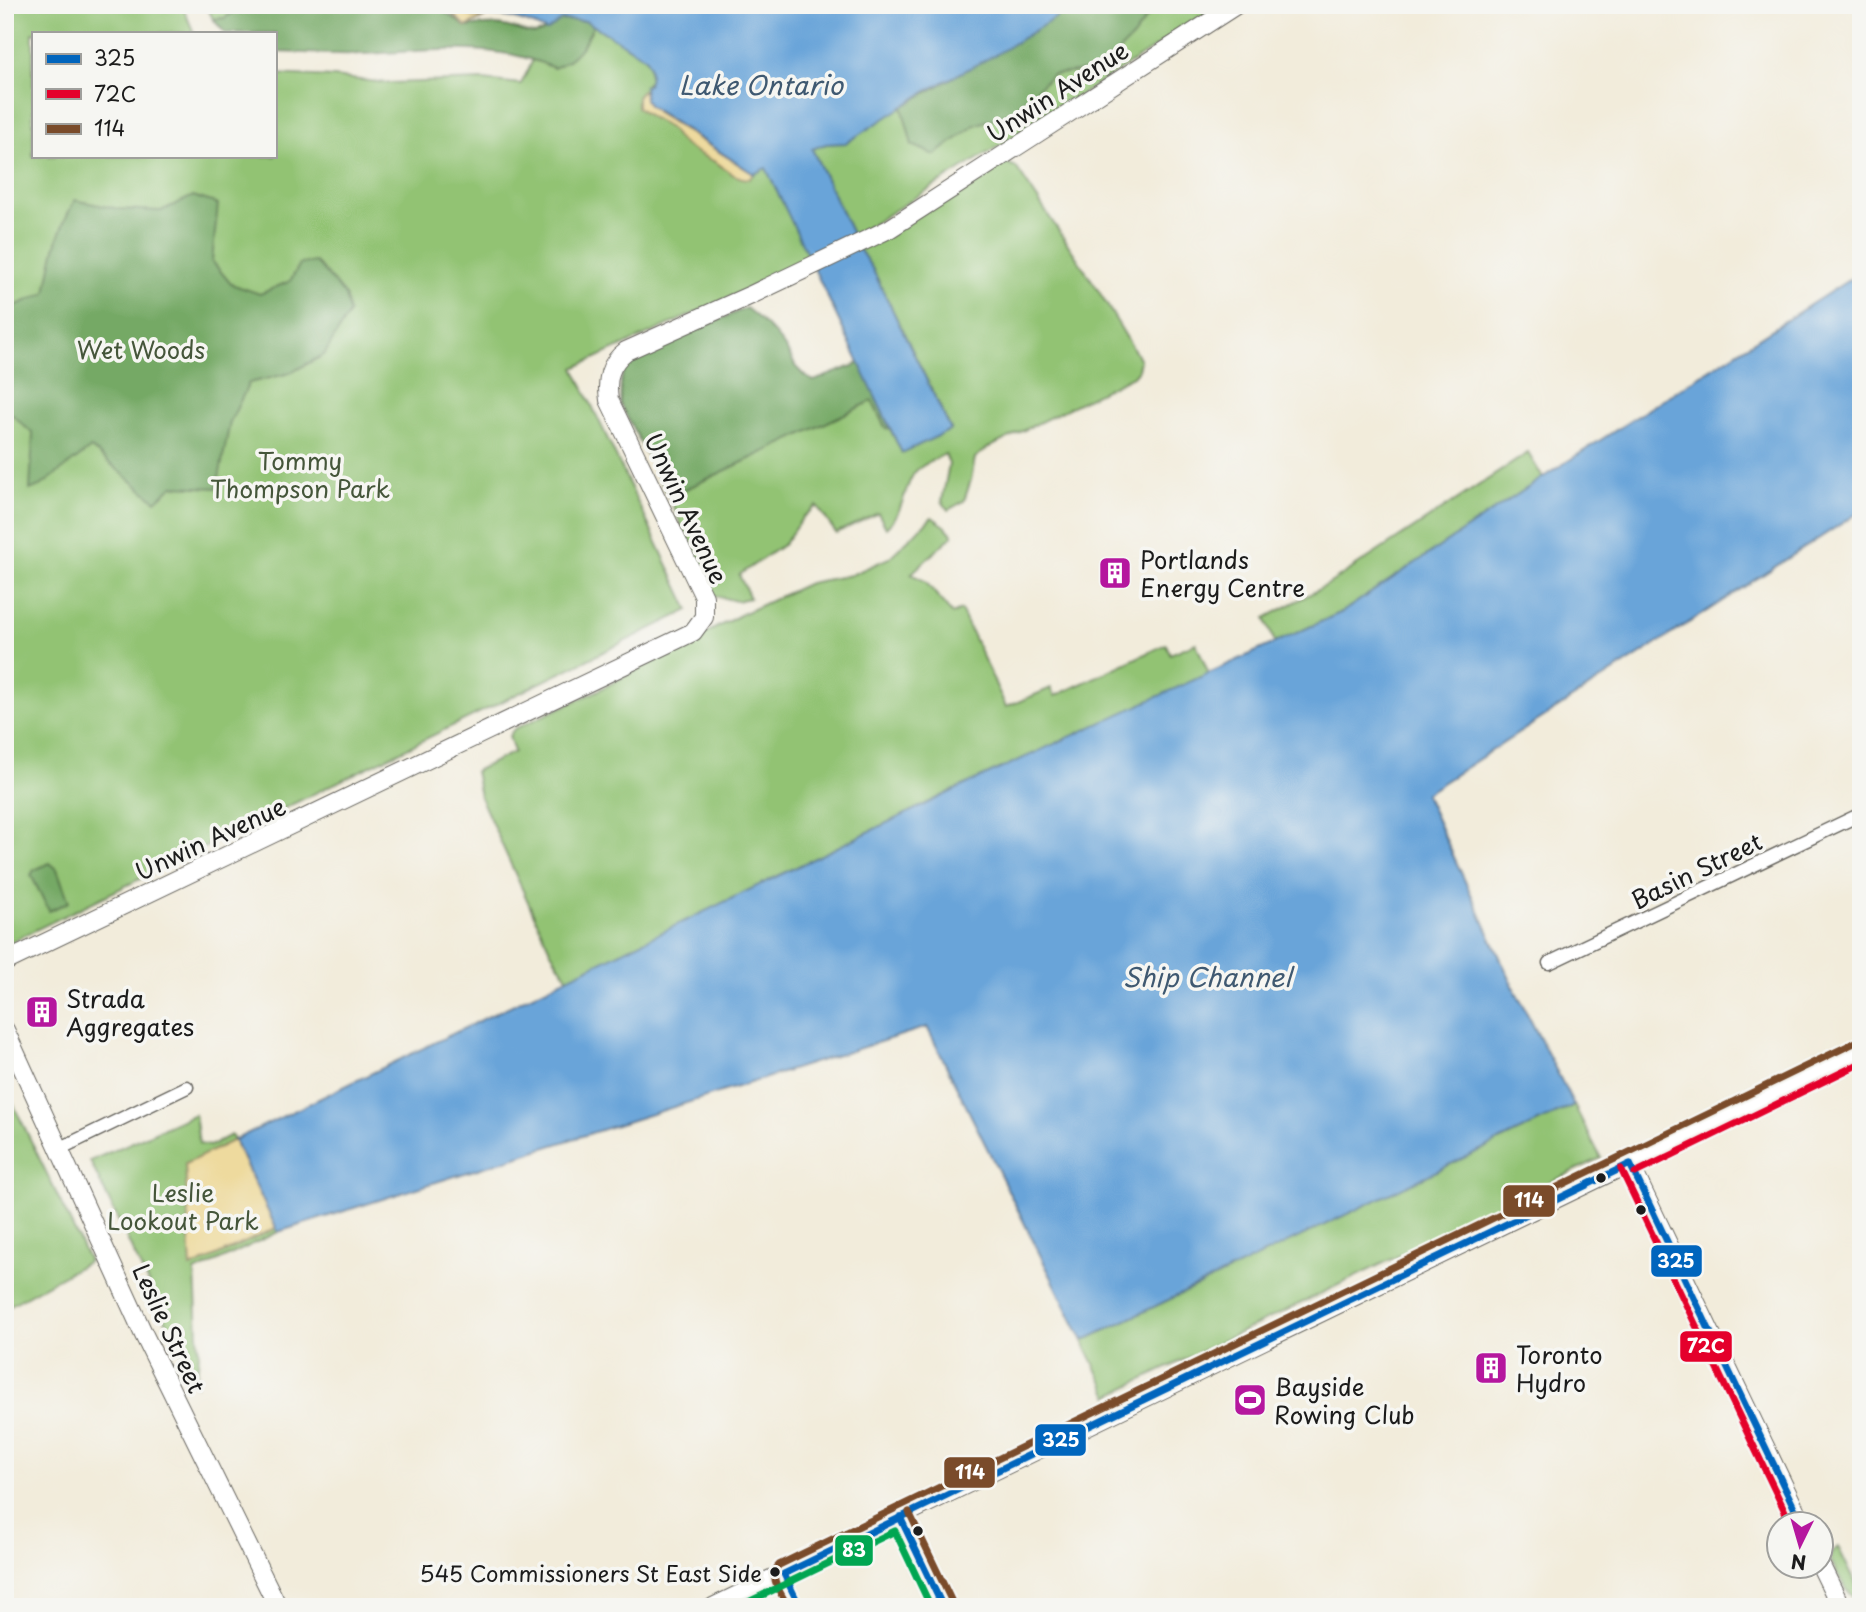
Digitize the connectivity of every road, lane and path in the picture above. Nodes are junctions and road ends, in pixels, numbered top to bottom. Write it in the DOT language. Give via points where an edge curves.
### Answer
graph roads {
  1 [pos="1236,5"];
  2 [pos="1861,814"];
  3 [pos="5,962"];
  4 [pos="1549,963"];
  5 [pos="5,1030"];
  6 [pos="1861,1051"];
  7 [pos="187,1087"];
  8 [pos="59,1149"];
  9 [pos="1630,1164"];
  10 [pos="1794,1510"];
  11 [pos="1828,1580"];
  12 [pos="278,1607"];
  13 [pos="713,1607"];
  14 [pos="1841,1607"];
  1 -- 3 [label="street, Unwin Avenue" via="889,229 626,351 613,363 607,377 609,400 704,597 704,617 693,632"];
  2 -- 4 [label="street, Basin Street"];
  5 -- 8 [label="street, Leslie Street"];
  6 -- 9 [label="street"];
  7 -- 8 [label="street"];
  8 -- 12 [label="street, Leslie Street" via="144,1335"];
  9 -- 10 [label="street"];
  9 -- 13 [label="street"];
  11 -- 14 [label="street"];
}
